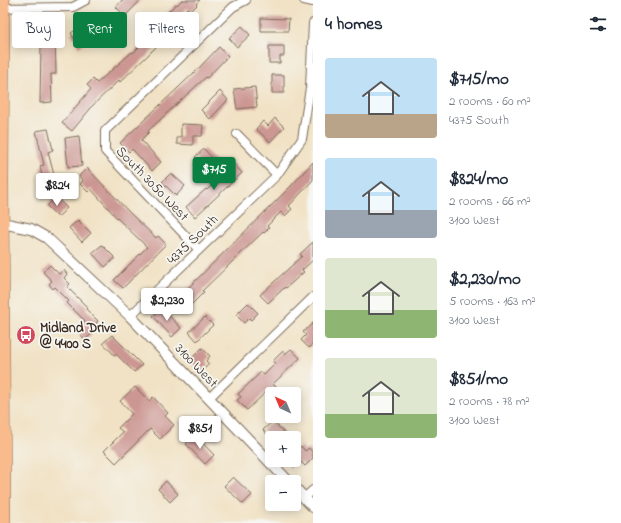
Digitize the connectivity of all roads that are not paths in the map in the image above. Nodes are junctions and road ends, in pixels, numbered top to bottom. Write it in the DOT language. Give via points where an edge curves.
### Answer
graph roads {
  1 [pos="86,0"];
  2 [pos="246,0"];
  3 [pos="304,0"];
  4 [pos="313,2"];
  5 [pos="2,5"];
  6 [pos="313,23"];
  7 [pos="312,88"];
  8 [pos="237,134"];
  9 [pos="277,175"];
  10 [pos="2,223"];
  11 [pos="199,250"];
  12 [pos="313,297"];
  13 [pos="130,316"];
  14 [pos="2,386"];
  15 [pos="210,398"];
  16 [pos="282,475"];
  17 [pos="313,490"];
  18 [pos="301,495"];
  19 [pos="304,498"];
  20 [pos="313,507"];
  21 [pos="4,523"];
  1 -- 5 [label="street" via="73,7"];
  2 -- 11 [label="street, South 3050 West" via="233,7 105,132 105,151"];
  3 -- 4 [label="street"];
  5 -- 10 [label="main road"];
  6 -- 7 [label="street, 4375 South"];
  7 -- 9 [label="street, 4375 South" via="302,139"];
  8 -- 9 [label="street"];
  9 -- 11 [label="street, 4375 South"];
  10 -- 13 [label="street, 3100 West" via="31,229 47,238"];
  10 -- 14 [label="main road"];
  11 -- 13 [label="street, 4375 South"];
  12 -- 15 [label="street"];
  13 -- 15 [label="street, 3100 West"];
  14 -- 21 [label="main road"];
  15 -- 16 [label="street, 3100 West"];
  17 -- 19 [label="street"];
  18 -- 19 [label="street"];
  19 -- 20 [label="street"];
}
